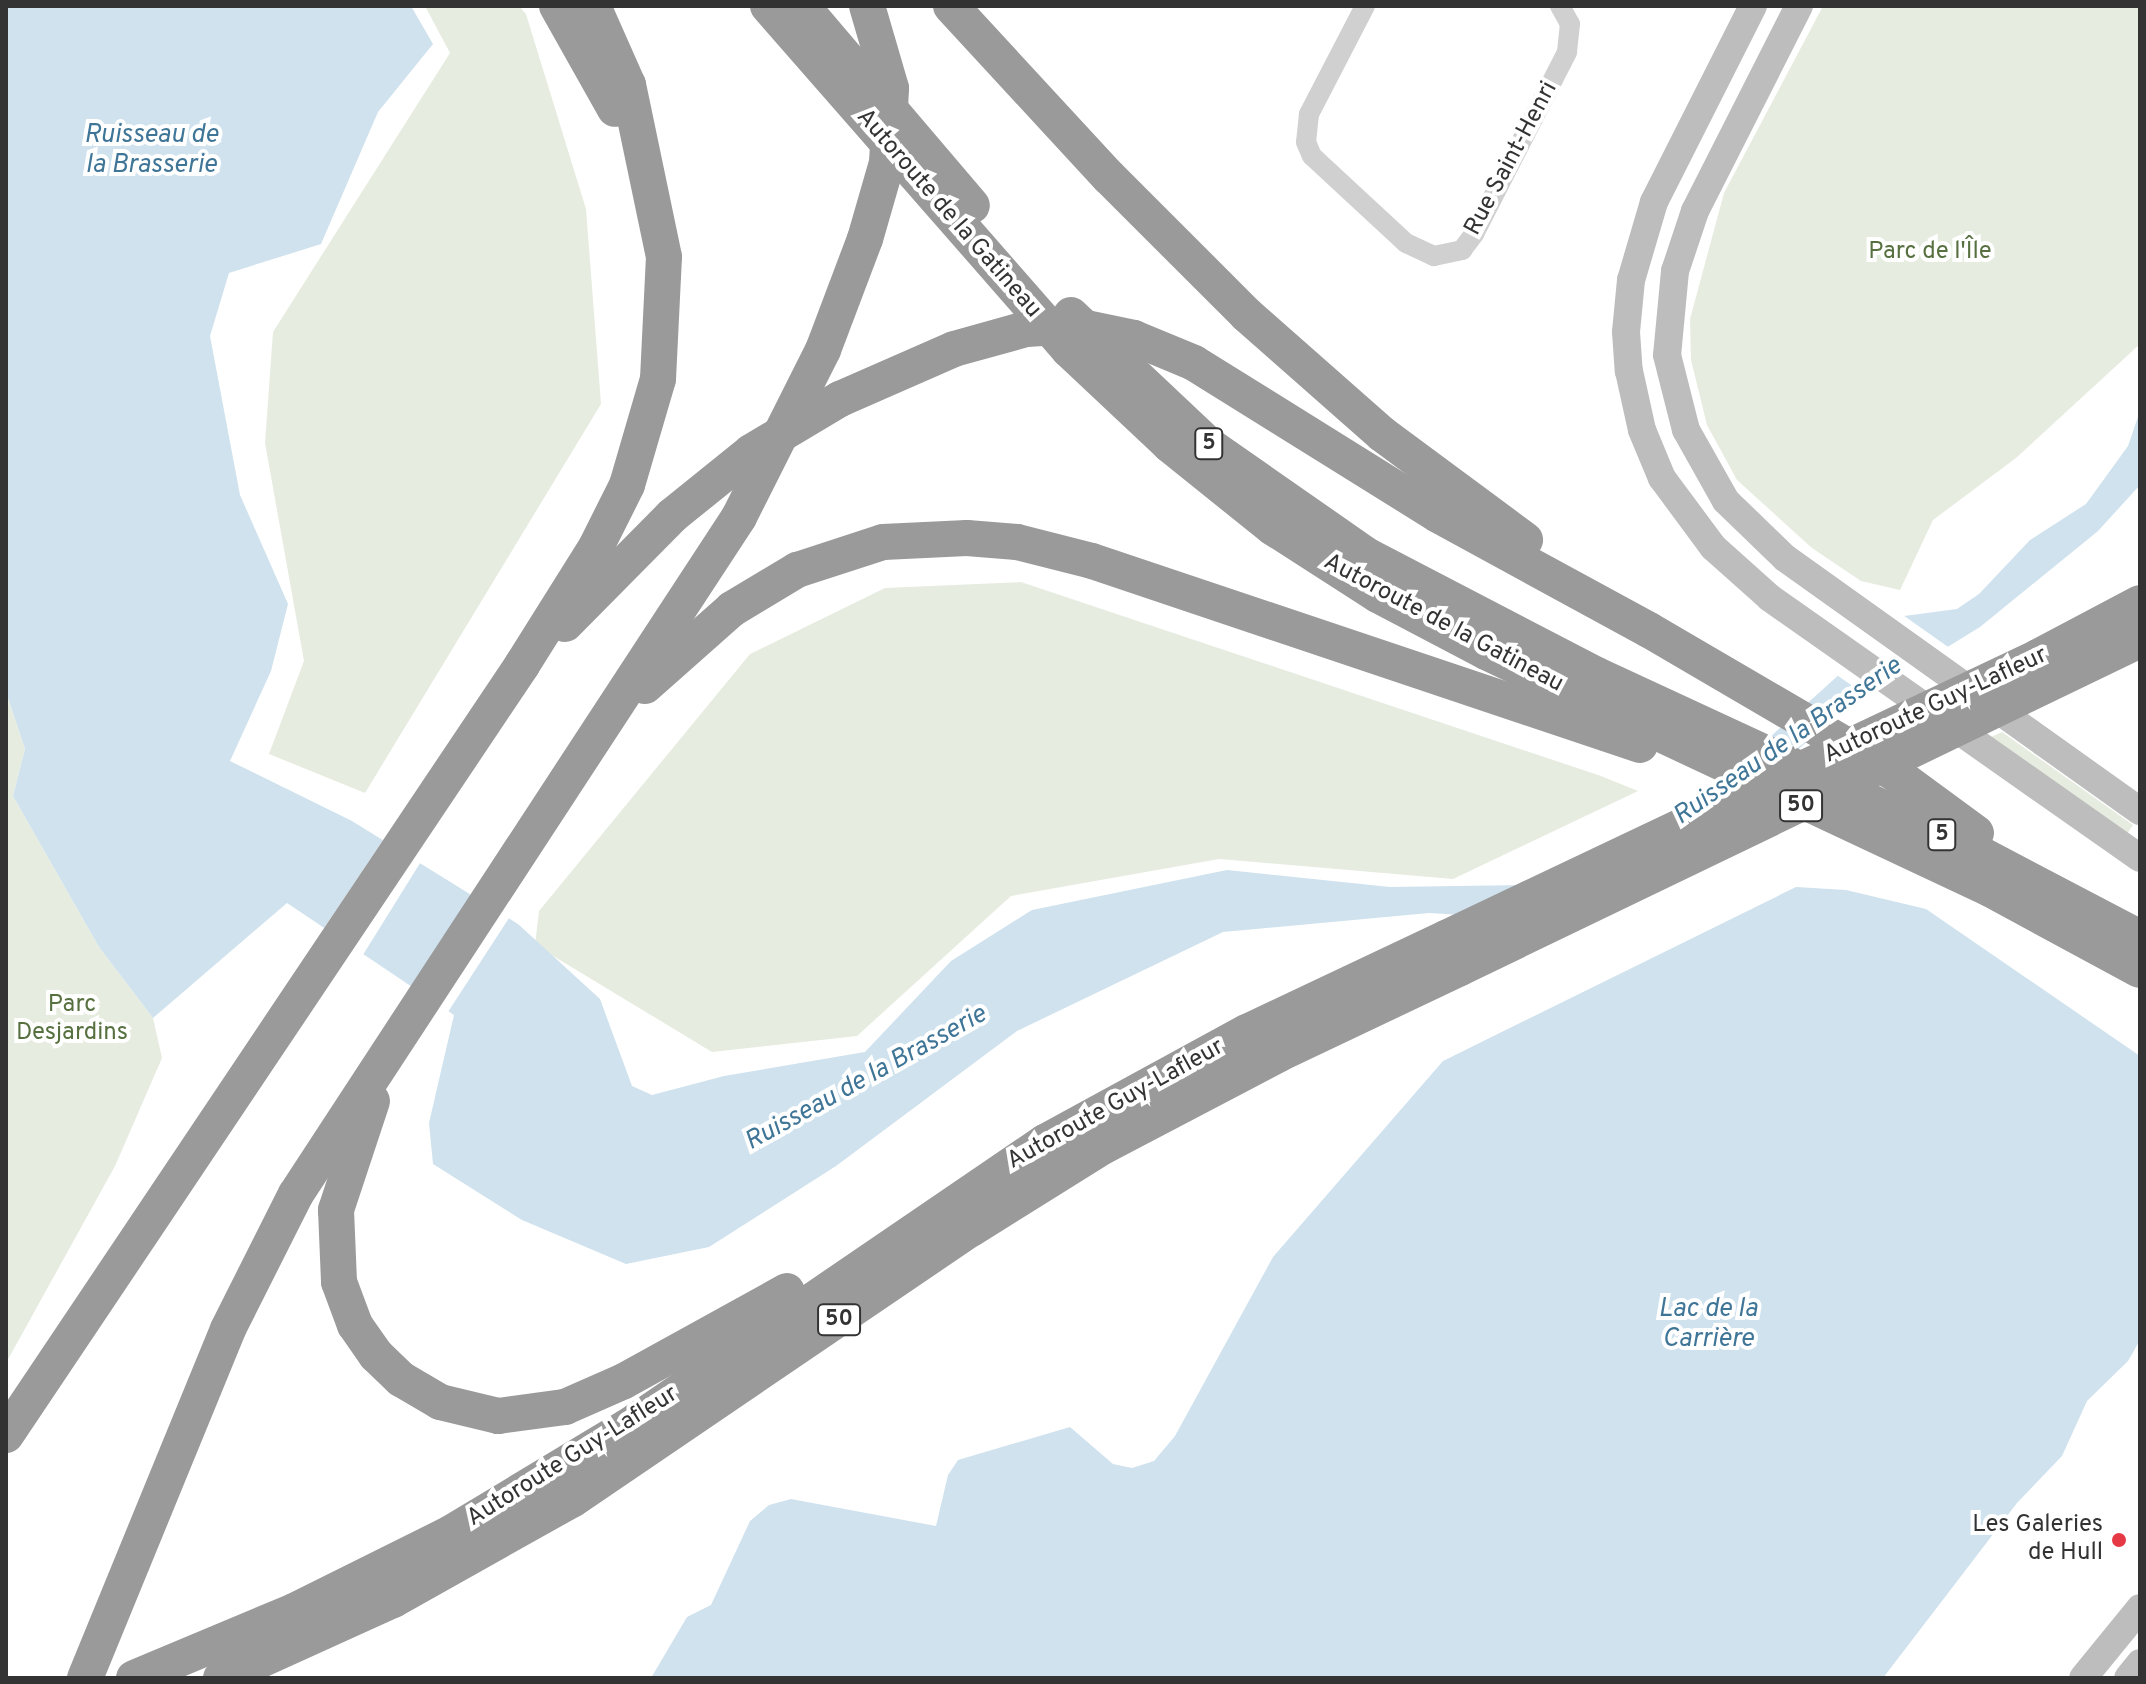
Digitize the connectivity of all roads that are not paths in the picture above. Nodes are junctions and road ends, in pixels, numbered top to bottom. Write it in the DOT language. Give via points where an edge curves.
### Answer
graph roads {
  1 [pos="557,6"];
  2 [pos="593,6"];
  3 [pos="768,6"];
  4 [pos="802,6"];
  5 [pos="867,6"];
  6 [pos="951,6"];
  7 [pos="1365,6"];
  8 [pos="1560,6"];
  9 [pos="1753,6"];
  10 [pos="1799,6"];
  11 [pos="654,194"];
  12 [pos="2140,603"];
  13 [pos="1649,630"];
  14 [pos="2140,640"];
  15 [pos="522,665"];
  16 [pos="605,722"];
  17 [pos="1718,746"];
  18 [pos="1742,773"];
  19 [pos="1811,789"];
  20 [pos="2140,811"];
  21 [pos="2140,858"];
  22 [pos="2058,892"];
  23 [pos="2140,938"];
  24 [pos="1453,953"];
  25 [pos="2140,970"];
  26 [pos="395,1038"];
  27 [pos="953,1200"];
  28 [pos="6,1435"];
  29 [pos="2140,1608"];
  30 [pos="2140,1663"];
  31 [pos="85,1678"];
  32 [pos="134,1678"];
  33 [pos="221,1678"];
  34 [pos="2083,1678"];
  35 [pos="2128,1678"];
  1 -- 11 [label="highway" via="609,96"];
  2 -- 11 [label="highway" via="628,85"];
  3 -- 17 [label="highway, Autoroute de la Gatineau / 5" via="1069,350 1223,491 1331,566 1431,624"];
  4 -- 17 [label="highway, Autoroute de la Gatineau / 5" via="1030,272 1108,353 1210,446 1366,555"];
  5 -- 16 [label="highway, bridge" via="891,88 887,163 831,330 739,517"];
  6 -- 13 [label="highway" via="1136,205 1304,367 1427,470"];
  7 -- 8 [label="street, Rue Saint-Henri" via="1309,114 1306,142 1312,156 1406,243 1434,256 1462,250 1474,234 1567,52 1572,34"];
  9 -- 21 [label="main road" via="1644,230 1628,305 1629,371 1651,454 1692,524 1760,590"];
  10 -- 20 [label="main road" via="1684,240 1669,297 1667,355 1686,430 1726,501 1785,558"];
  11 -- 15 [label="highway" via="665,307 649,420 607,528"];
  12 -- 24 [label="highway, Autoroute Guy-Lafleur / 50, bridge"];
  13 -- 15 [label="highway, bridge" via="1438,515 1194,363 1134,338 1076,326 1026,329 954,349 840,399 751,452 673,515"];
  13 -- 22 [label="highway" via="1860,753"];
  14 -- 24 [label="highway, Autoroute Guy-Lafleur / 50, bridge"];
  15 -- 28 [label="highway"];
  16 -- 18 [label="highway" via="732,609 779,579 866,546 931,537 1017,542 1073,556 1560,722"];
  16 -- 26 [label="highway"];
  17 -- 18 [label="highway, Autoroute de la Gatineau / 5"];
  17 -- 19 [label="highway, Autoroute de la Gatineau / 5"];
  18 -- 19 [label="highway, Autoroute de la Gatineau / 5"];
  19 -- 22 [label="highway, Autoroute de la Gatineau / 5"];
  19 -- 25 [label="highway, Autoroute de la Gatineau / 5"];
  22 -- 23 [label="highway, Autoroute de la Gatineau / 5"];
  24 -- 27 [label="highway, Autoroute Guy-Lafleur / 50" via="1132,1092"];
  24 -- 33 [label="highway, Autoroute Guy-Lafleur / 50" via="1104,1146 971,1229 573,1499 393,1600"];
  26 -- 27 [label="highway" via="338,1198 336,1271 350,1314 376,1355 420,1392 464,1411 530,1415 599,1393"];
  26 -- 31 [label="highway" via="296,1194 261,1260"];
  27 -- 32 [label="highway, Autoroute Guy-Lafleur / 50" via="651,1411 508,1500 351,1585"];
  29 -- 34 [label="main road"];
  30 -- 35 [label="main road"];
}
